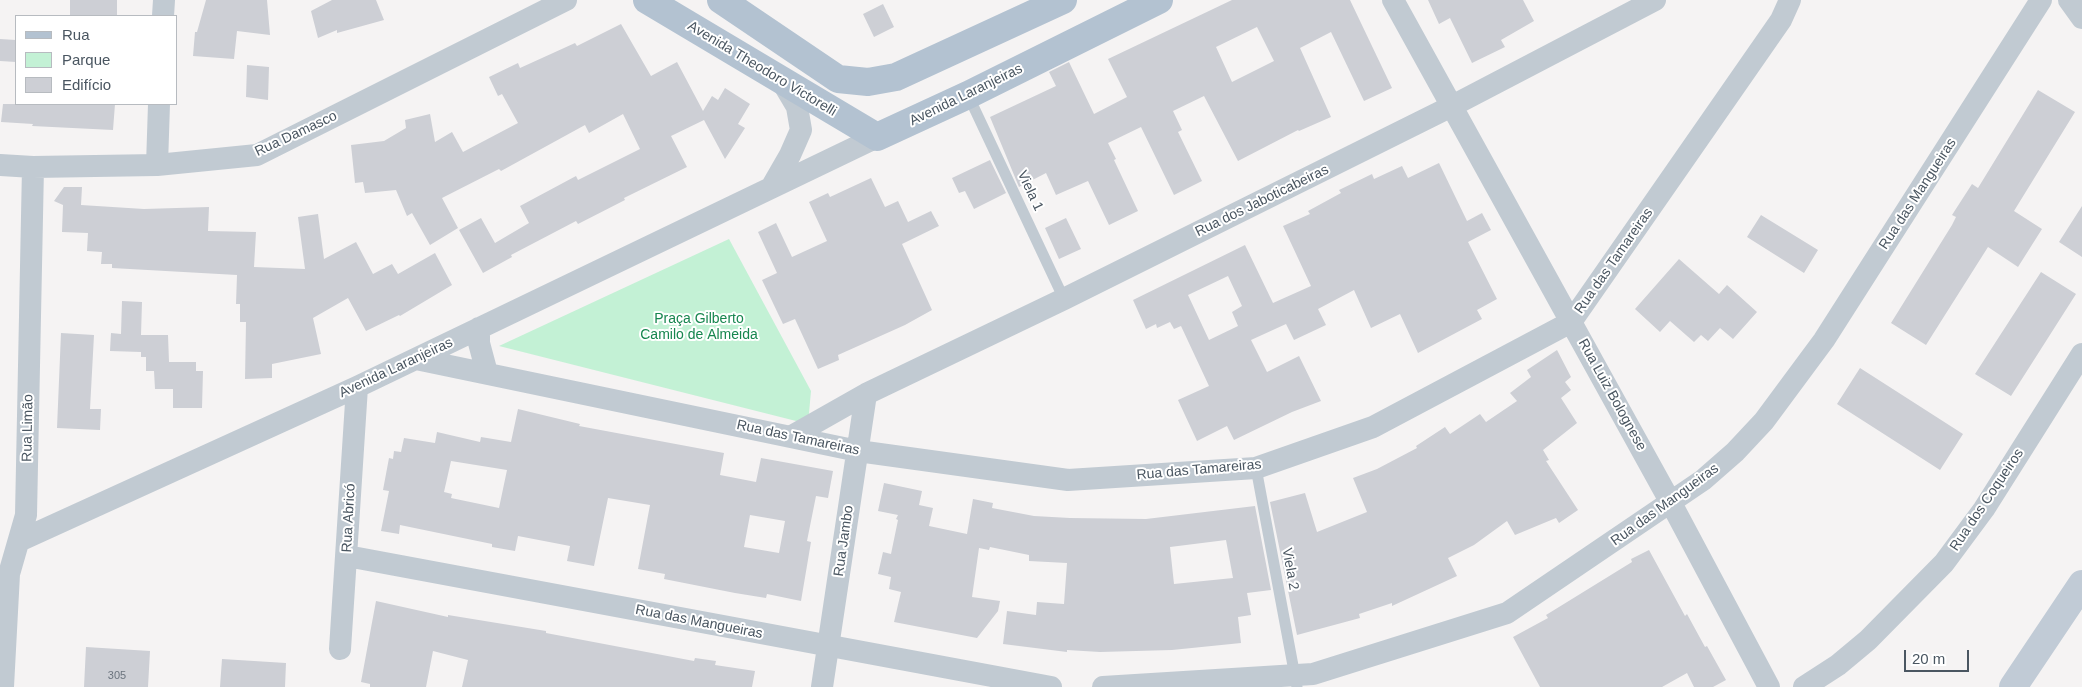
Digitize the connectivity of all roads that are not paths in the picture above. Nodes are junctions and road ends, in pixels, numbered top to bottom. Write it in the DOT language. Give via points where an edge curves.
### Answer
graph roads {
  1 [pos="164,0"];
  2 [pos="566,0"];
  3 [pos="647,0"];
  4 [pos="721,0"];
  5 [pos="1062,0"];
  6 [pos="1159,0"];
  7 [pos="1393,0"];
  8 [pos="1655,0"];
  9 [pos="1790,0"];
  10 [pos="2041,0"];
  11 [pos="2069,0"];
  12 [pos="163,15"];
  13 [pos="2082,18"];
  14 [pos="781,80"];
  15 [pos="968,95"];
  16 [pos="159,105"];
  17 [pos="1452,106"];
  18 [pos="876,137"];
  19 [pos="0,165"];
  20 [pos="157,165"];
  21 [pos="33,167"];
  22 [pos="771,188"];
  23 [pos="1064,299"];
  24 [pos="1571,322"];
  25 [pos="479,328"];
  26 [pos="2082,354"];
  27 [pos="416,358"];
  28 [pos="487,373"];
  29 [pos="357,387"];
  30 [pos="866,394"];
  31 [pos="790,437"];
  32 [pos="858,451"];
  33 [pos="1256,468"];
  34 [pos="1671,503"];
  35 [pos="18,541"];
  36 [pos="347,556"];
  37 [pos="2082,584"];
  38 [pos="830,646"];
  39 [pos="340,649"];
  40 [pos="1296,681"];
  41 [pos="3,687"];
  42 [pos="822,687"];
  43 [pos="1051,687"];
  44 [pos="1103,687"];
  45 [pos="1769,687"];
  46 [pos="1804,687"];
  47 [pos="2013,687"];
  1 -- 12 [label="street"];
  2 -- 20 [label="street, Rua Damasco" via="257,156"];
  3 -- 14 [label="main road, Avenida Theodoro Victorelli"];
  4 -- 5 [label="main road" via="838,79 868,82 896,77"];
  6 -- 15 [label="main road, Avenida Laranjeiras"];
  7 -- 17 [label="street, Rua Luiz Bolognese"];
  8 -- 17 [label="street, Rua dos Jaboticabeiras"];
  9 -- 24 [label="street, Rua das Tamareiras" via="1781,20"];
  10 -- 34 [label="street, Rua das Mangueiras" via="1824,340 1764,421 1741,446"];
  11 -- 13 [label="street"];
  14 -- 18 [label="main road, Avenida Theodoro Victorelli"];
  14 -- 22 [label="street" via="797,107 801,130"];
  15 -- 18 [label="main road, Avenida Laranjeiras"];
  15 -- 23 [label="lane, Viela 1"];
  16 -- 20 [label="street"];
  17 -- 23 [label="street, Rua dos Jaboticabeiras"];
  17 -- 24 [label="street, Rua Luiz Bolognese"];
  18 -- 22 [label="street, Avenida Laranjeiras"];
  19 -- 21 [label="street, Rua Damasco"];
  20 -- 21 [label="street, Rua Damasco"];
  21 -- 35 [label="street, Rua Limão" via="26,515"];
  22 -- 25 [label="street, Avenida Laranjeiras"];
  23 -- 30 [label="street, Rua dos Jaboticabeiras"];
  24 -- 33 [label="street, Rua das Tamareiras" via="1373,427"];
  24 -- 34 [label="street, Rua Luiz Bolognese"];
  25 -- 27 [label="street, Avenida Laranjeiras"];
  25 -- 28 [label="street" via="479,343"];
  26 -- 46 [label="street, Rua dos Coqueiros" via="1984,509 1944,563 1868,640"];
  27 -- 28 [label="street, Rua das Tamareiras"];
  27 -- 29 [label="street, Avenida Laranjeiras"];
  28 -- 31 [label="street, Rua das Tamareiras"];
  29 -- 35 [label="street, Avenida Laranjeiras"];
  29 -- 36 [label="street, Rua Abricó"];
  30 -- 31 [label="street, Rua dos Jaboticabeiras"];
  30 -- 32 [label="street, Rua Jambo"];
  31 -- 32 [label="street, Rua das Tamareiras"];
  32 -- 33 [label="street, Rua das Tamareiras" via="1068,480"];
  32 -- 38 [label="street, Rua Jambo"];
  33 -- 40 [label="lane, Viela 2"];
  34 -- 40 [label="street, Rua das Mangueiras" via="1507,614"];
  34 -- 45 [label="street, Rua Luiz Bolognese"];
  35 -- 41 [label="street, Rua Limão" via="9,574"];
  36 -- 38 [label="street, Rua das Mangueiras"];
  36 -- 39 [label="street, Rua Abricó"];
  37 -- 47 [label="main road"];
  38 -- 42 [label="street, Rua Jambo"];
  38 -- 43 [label="street, Rua das Mangueiras"];
  40 -- 44 [label="street, Rua das Mangueiras"];
}
